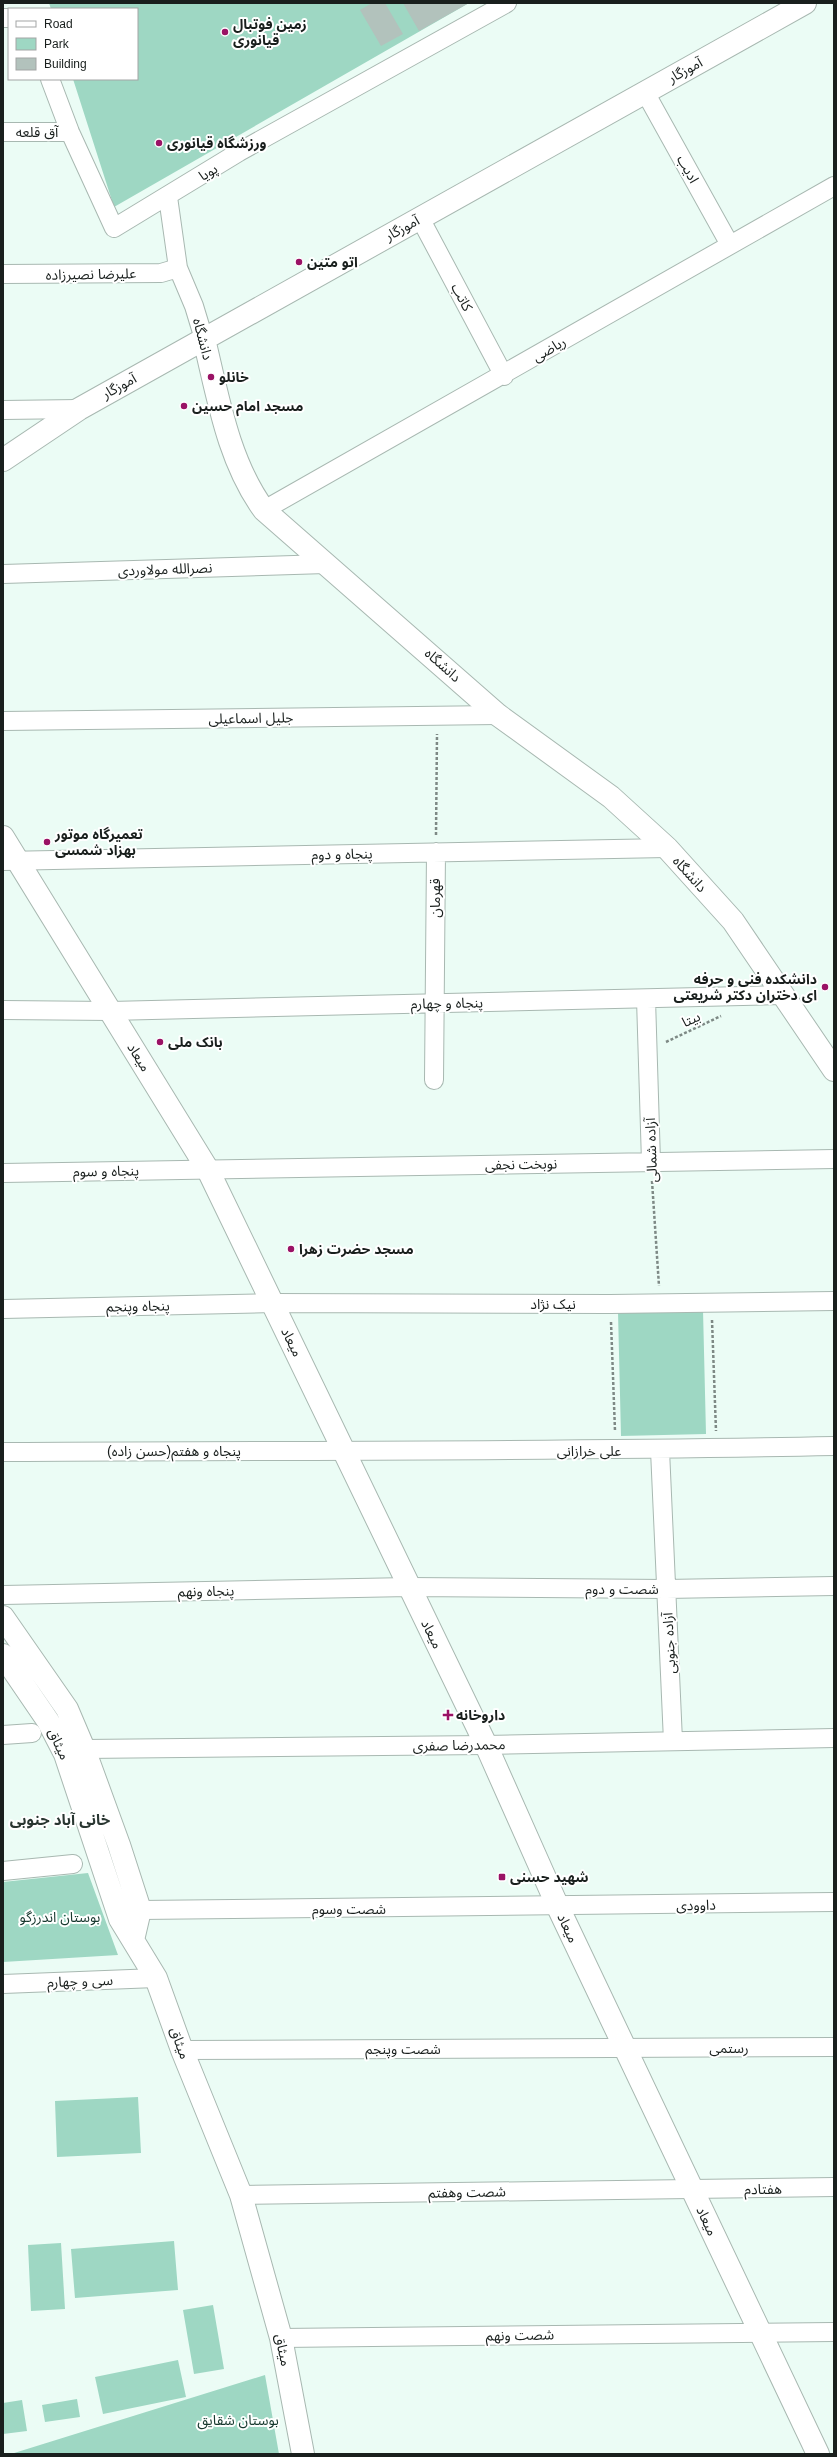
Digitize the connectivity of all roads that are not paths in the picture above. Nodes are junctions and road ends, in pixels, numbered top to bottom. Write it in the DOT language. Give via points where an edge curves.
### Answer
graph roads {
  1 [pos="508,3"];
  2 [pos="805,3"];
  3 [pos="50,80"];
  4 [pos="645,92"];
  5 [pos="3,132"];
  6 [pos="70,132"];
  7 [pos="834,186"];
  8 [pos="168,197"];
  9 [pos="420,218"];
  10 [pos="730,245"];
  11 [pos="178,268"];
  12 [pos="3,274"];
  13 [pos="204,339"];
  14 [pos="504,376"];
  15 [pos="78,409"];
  16 [pos="3,410"];
  17 [pos="3,460"];
  18 [pos="264,510"];
  19 [pos="326,564"];
  20 [pos="3,574"];
  21 [pos="498,715"];
  22 [pos="3,721"];
  23 [pos="3,837"];
  24 [pos="667,848"];
  25 [pos="436,852"];
  26 [pos="10,861"];
  27 [pos="783,995"];
  28 [pos="646,998"];
  29 [pos="435,1003"];
  30 [pos="3,1010"];
  31 [pos="110,1011"];
  32 [pos="834,1070"];
  33 [pos="434,1080"];
  34 [pos="834,1159"];
  35 [pos="651,1162"];
  36 [pos="208,1170"];
  37 [pos="3,1173"];
  38 [pos="834,1301"];
  39 [pos="273,1303"];
  40 [pos="3,1309"];
  41 [pos="834,1446"];
  42 [pos="344,1450"];
  43 [pos="660,1450"];
  44 [pos="3,1452"];
  45 [pos="834,1586"];
  46 [pos="409,1587"];
  47 [pos="666,1589"];
  48 [pos="3,1595"];
  49 [pos="3,1617"];
  50 [pos="3,1655"];
  51 [pos="32,1733"];
  52 [pos="3,1735"];
  53 [pos="834,1738"];
  54 [pos="673,1741"];
  55 [pos="486,1745"];
  56 [pos="75,1752"];
  57 [pos="73,1864"];
  58 [pos="3,1871"];
  59 [pos="834,1902"];
  60 [pos="558,1907"];
  61 [pos="140,1910"];
  62 [pos="133,1940"];
  63 [pos="156,1978"];
  64 [pos="3,1984"];
  65 [pos="625,2048"];
  66 [pos="834,2048"];
  67 [pos="182,2050"];
  68 [pos="834,2187"];
  69 [pos="692,2190"];
  70 [pos="241,2195"];
  71 [pos="834,2332"];
  72 [pos="760,2333"];
  73 [pos="280,2338"];
  74 [pos="303,2454"];
  75 [pos="818,2454"];
  1 -- 8 [label="street, پویا" via="239,152"];
  2 -- 4 [label="street, آموزگار"];
  3 -- 6 [label="street, پویا"];
  4 -- 9 [label="street, آموزگار"];
  4 -- 10 [label="street, ادیب"];
  5 -- 6 [label="street, آق قلعه"];
  6 -- 8 [label="street, پویا" via="114,228"];
  7 -- 10 [label="street, ریاضی"];
  8 -- 11 [label="street, دانشگاه"];
  9 -- 13 [label="street, آموزگار"];
  9 -- 14 [label="street, کاتب"];
  10 -- 14 [label="street, ریاضی"];
  11 -- 12 [label="street, علیرضا نصیرزاده" via="161,273"];
  11 -- 13 [label="street, دانشگاه"];
  13 -- 15 [label="street, آموزگار"];
  13 -- 18 [label="street, دانشگاه" via="236,460 250,491"];
  14 -- 18 [label="street, ریاضی"];
  15 -- 16 [label="street"];
  15 -- 17 [label="street, آموزگار"];
  18 -- 19 [label="street, دانشگاه"];
  19 -- 20 [label="street, نصرالله مولاوردی"];
  19 -- 21 [label="street, دانشگاه"];
  21 -- 22 [label="street, جلیل اسماعیلی"];
  21 -- 24 [label="street, دانشگاه" via="611,798"];
  23 -- 26 [label="street, میعاد"];
  24 -- 25 [label="street, پنجاه و دوم"];
  24 -- 27 [label="street, دانشگاه" via="733,921"];
  25 -- 26 [label="street, پنجاه و دوم"];
  25 -- 29 [label="street, قهرمان"];
  26 -- 31 [label="street, میعاد"];
  27 -- 28 [label="street, پنجاه و چهارم"];
  27 -- 32 [label="street, دانشگاه"];
  28 -- 29 [label="street, پنجاه و چهارم"];
  28 -- 35 [label="street, آزاده شمالی"];
  29 -- 31 [label="street, پنجاه و چهارم"];
  29 -- 33 [label="street, قهرمان"];
  30 -- 31 [label="street, پنجاه و چهارم"];
  31 -- 36 [label="street, میعاد"];
  34 -- 35 [label="street, نوبخت نجفی"];
  35 -- 36 [label="street, نوبخت نجفی"];
  36 -- 37 [label="street, پنجاه و سوم"];
  36 -- 39 [label="street, میعاد"];
  38 -- 39 [label="street, نیک نژاد" via="610,1304"];
  39 -- 40 [label="street, پنجاه وپنجم"];
  39 -- 42 [label="street, میعاد"];
  41 -- 43 [label="street, علی خرازانی"];
  42 -- 43 [label="street, علی خرازانی"];
  42 -- 44 [label="street, (حسن زاده)پنجاه و هفتم"];
  42 -- 46 [label="street, میعاد"];
  43 -- 47 [label="street, آزاده جنوبی"];
  45 -- 47 [label="street, شصت و دوم"];
  46 -- 47 [label="street, شصت و دوم"];
  46 -- 48 [label="street, پنجاه ونهم"];
  46 -- 55 [label="street, میعاد"];
  47 -- 54 [label="street, آزاده جنوبی"];
  49 -- 56 [label="street, میثاق" via="67,1709"];
  50 -- 56 [label="street, میثاق" via="48,1721"];
  51 -- 52 [label="street"];
  53 -- 54 [label="street, محمدرضا صفری"];
  54 -- 55 [label="street, محمدرضا صفری"];
  55 -- 56 [label="street, محمدرضا صفری"];
  55 -- 60 [label="street, میعاد"];
  56 -- 61 [label="street, میثاق" via="119,1845"];
  56 -- 62 [label="street, میثاق" via="120,1919"];
  57 -- 58 [label="street"];
  59 -- 60 [label="street, داوودی"];
  60 -- 61 [label="street, شصت وسوم"];
  60 -- 65 [label="street, میعاد"];
  61 -- 62 [label="street"];
  62 -- 63 [label="street, میثاق"];
  63 -- 64 [label="street, سی و چهارم"];
  63 -- 67 [label="street, میثاق"];
  65 -- 66 [label="street, رستمی"];
  65 -- 67 [label="street, شصت وپنجم"];
  65 -- 69 [label="street, میعاد"];
  67 -- 70 [label="street, میثاق"];
  68 -- 69 [label="street, هفتادم"];
  69 -- 70 [label="street, شصت وهفتم"];
  69 -- 72 [label="street, میعاد"];
  70 -- 73 [label="street, میثاق"];
  71 -- 72 [label="street, شصت ونهم"];
  72 -- 73 [label="street, شصت ونهم"];
  72 -- 75 [label="street, میعاد"];
  73 -- 74 [label="street, میثاق"];
}
